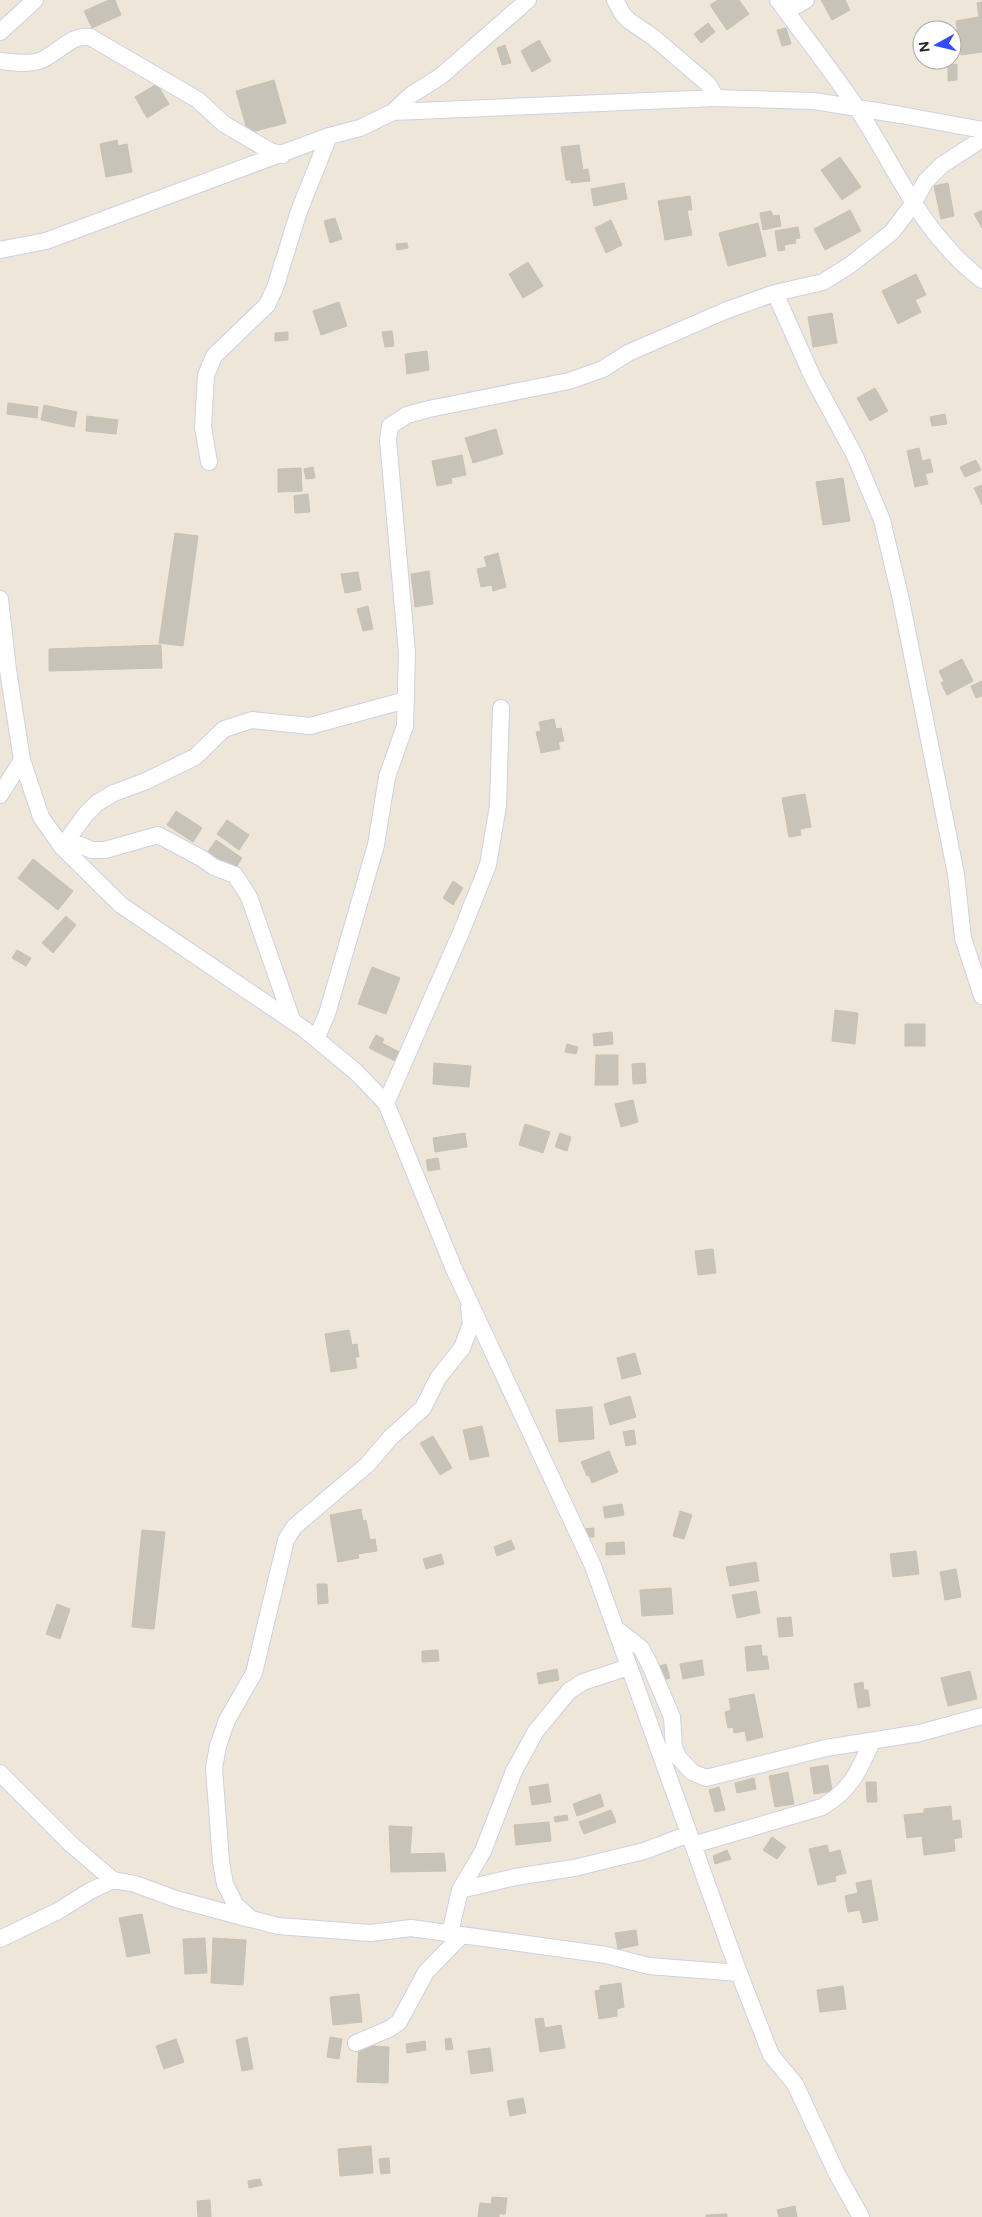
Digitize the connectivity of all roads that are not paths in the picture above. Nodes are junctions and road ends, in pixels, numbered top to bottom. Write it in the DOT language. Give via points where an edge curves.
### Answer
graph roads {
  1 [pos="35,0"];
  2 [pos="528,0"];
  3 [pos="615,0"];
  4 [pos="806,0"];
  5 [pos="782,6"];
  6 [pos="0,32"];
  7 [pos="0,61"];
  8 [pos="716,98"];
  9 [pos="857,109"];
  10 [pos="393,112"];
  11 [pos="982,130"];
  12 [pos="329,136"];
  13 [pos="982,139"];
  14 [pos="283,155"];
  15 [pos="913,204"];
  16 [pos="0,250"];
  17 [pos="982,280"];
  18 [pos="775,293"];
  19 [pos="209,462"];
  20 [pos="0,599"];
  21 [pos="406,700"];
  22 [pos="500,708"];
  23 [pos="22,760"];
  24 [pos="0,795"];
  25 [pos="65,843"];
  26 [pos="982,996"];
  27 [pos="292,1020"];
  28 [pos="316,1039"];
  29 [pos="386,1103"];
  30 [pos="468,1298"];
  31 [pos="616,1628"];
  32 [pos="629,1667"];
  33 [pos="982,1716"];
  34 [pos="872,1741"];
  35 [pos="0,1772"];
  36 [pos="691,1839"];
  37 [pos="113,1880"];
  38 [pos="460,1890"];
  39 [pos="251,1919"];
  40 [pos="456,1934"];
  41 [pos="0,1939"];
  42 [pos="739,1973"];
  43 [pos="356,2043"];
  44 [pos="861,2217"];
  1 -- 6 [label="street"];
  2 -- 10 [label="street" via="441,76 411,95"];
  3 -- 8 [label="street" via="628,20 708,84"];
  4 -- 5 [label="street"];
  5 -- 9 [label="street"];
  7 -- 14 [label="street" via="39,61 81,36 90,37 198,100 224,124 270,151"];
  8 -- 9 [label="street" via="814,101"];
  8 -- 10 [label="street"];
  9 -- 11 [label="street"];
  9 -- 15 [label="street"];
  10 -- 12 [label="street" via="360,128"];
  12 -- 14 [label="street"];
  12 -- 19 [label="street" via="267,305 214,356 206,375 203,427"];
  13 -- 15 [label="street" via="942,165 925,182"];
  14 -- 16 [label="street" via="46,241"];
  15 -- 17 [label="street" via="938,238"];
  15 -- 18 [label="street" via="892,232 850,265 823,282"];
  18 -- 21 [label="street" via="727,310 628,353 603,369 569,381 429,409 406,416 390,426 388,440 407,653"];
  18 -- 26 [label="street" via="813,378 856,456 882,520 956,874 963,938"];
  20 -- 23 [label="street"];
  21 -- 25 [label="street" via="310,726 252,720 224,729 195,757 97,803"];
  21 -- 28 [label="street" via="405,726 387,777 376,845"];
  22 -- 29 [label="street" via="498,806 488,865"];
  23 -- 24 [label="street"];
  23 -- 25 [label="street" via="41,816"];
  25 -- 27 [label="street" via="121,905"];
  25 -- 27 [label="street" via="105,850 158,835 214,867 236,875 249,897"];
  27 -- 28 [label="street"];
  28 -- 29 [label="street" via="356,1072"];
  29 -- 30 [label="street"];
  30 -- 31 [label="street" via="593,1566"];
  30 -- 39 [label="street" via="471,1324 462,1348 438,1378 423,1408 390,1438 368,1464 294,1527 286,1540 254,1673 227,1720 214,1768 224,1884 235,1904"];
  31 -- 32 [label="street"];
  31 -- 34 [label="street" via="641,1648 672,1717 674,1748 692,1772 706,1778 826,1748"];
  32 -- 36 [label="street"];
  32 -- 38 [label="street" via="583,1682 569,1691 536,1732 514,1771 483,1851"];
  33 -- 34 [label="street"];
  34 -- 36 [label="street" via="846,1790 835,1800 822,1807"];
  35 -- 37 [label="street" via="72,1845"];
  36 -- 38 [label="street" via="574,1868"];
  36 -- 42 [label="street"];
  37 -- 39 [label="street"];
  37 -- 41 [label="street"];
  38 -- 40 [label="street"];
  39 -- 40 [label="street" via="278,1926 324,1930 371,1933 411,1928"];
  40 -- 42 [label="street" via="606,1956 649,1966"];
  40 -- 43 [label="street" via="426,1972 399,2022 389,2030"];
  42 -- 44 [label="street" via="771,2055 796,2084 836,2174"];
}
